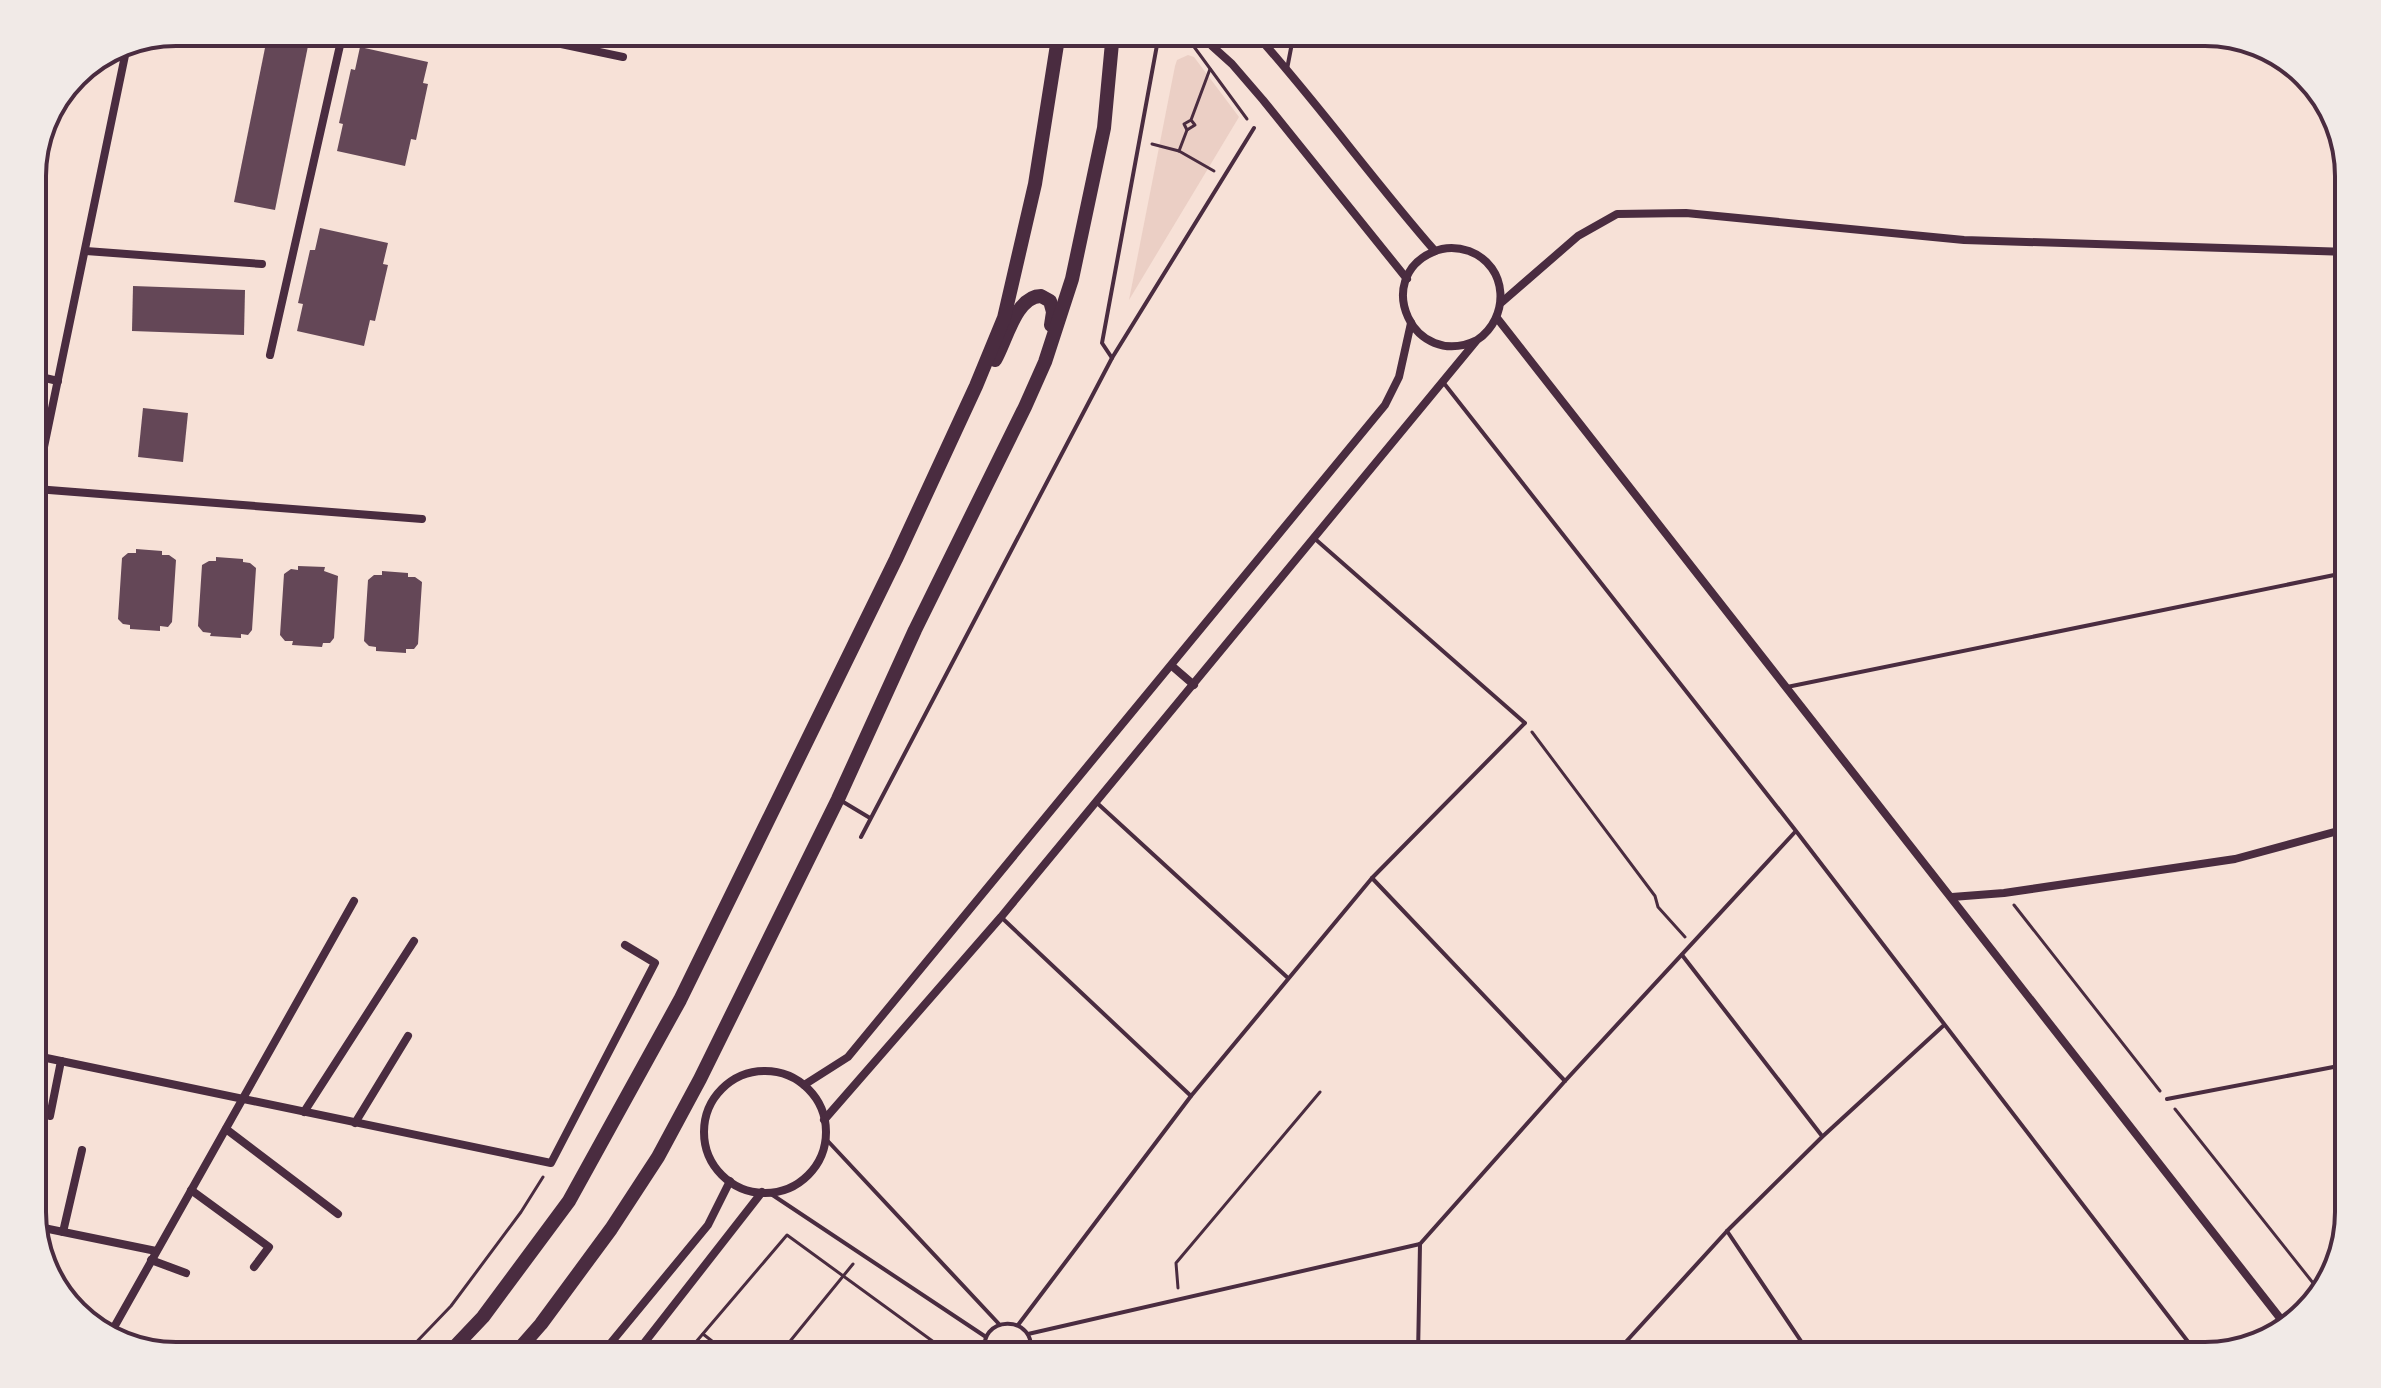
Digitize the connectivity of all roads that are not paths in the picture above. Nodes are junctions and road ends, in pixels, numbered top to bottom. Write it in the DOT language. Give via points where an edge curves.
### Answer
graph roads {
  1 [pos="340,46"];
  2 [pos="575,46"];
  3 [pos="1057,46"];
  4 [pos="1112,46"];
  5 [pos="1157,46"];
  6 [pos="1212,46"];
  7 [pos="1266,46"];
  8 [pos="1291,46"];
  9 [pos="125,57"];
  10 [pos="623,57"];
  11 [pos="1287,69"];
  12 [pos="1254,128"];
  13 [pos="86,251"];
  14 [pos="1435,251"];
  15 [pos="2335,252"];
  16 [pos="262,264"];
  17 [pos="1407,279"];
  18 [pos="1502,302"];
  19 [pos="1497,318"];
  20 [pos="1411,323"];
  21 [pos="1477,340"];
  22 [pos="270,355"];
  23 [pos="1112,358"];
  24 [pos="46,378"];
  25 [pos="58,381"];
  26 [pos="1443,382"];
  27 [pos="976,386"];
  28 [pos="1025,407"];
  29 [pos="46,440"];
  30 [pos="46,490"];
  31 [pos="422,519"];
  32 [pos="1314,538"];
  33 [pos="2335,575"];
  34 [pos="1172,666"];
  35 [pos="1194,685"];
  36 [pos="1787,687"];
  37 [pos="838,799"];
  38 [pos="1096,802"];
  39 [pos="871,818"];
  40 [pos="1796,831"];
  41 [pos="2335,832"];
  42 [pos="861,837"];
  43 [pos="1372,878"];
  44 [pos="1952,897"];
  45 [pos="354,901"];
  46 [pos="1001,917"];
  47 [pos="414,941"];
  48 [pos="625,945"];
  49 [pos="1682,955"];
  50 [pos="1288,978"];
  51 [pos="1943,1026"];
  52 [pos="408,1036"];
  53 [pos="46,1058"];
  54 [pos="61,1061"];
  55 [pos="2335,1067"];
  56 [pos="1565,1081"];
  57 [pos="804,1085"];
  58 [pos="1191,1096"];
  59 [pos="243,1099"];
  60 [pos="2167,1099"];
  61 [pos="304,1112"];
  62 [pos="50,1116"];
  63 [pos="824,1120"];
  64 [pos="355,1123"];
  65 [pos="226,1129"];
  66 [pos="1822,1137"];
  67 [pos="825,1138"];
  68 [pos="82,1150"];
  69 [pos="730,1181"];
  70 [pos="191,1190"];
  71 [pos="765,1192"];
  72 [pos="338,1214"];
  73 [pos="47,1229"];
  74 [pos="1727,1231"];
  75 [pos="63,1232"];
  76 [pos="1420,1244"];
  77 [pos="156,1251"];
  78 [pos="151,1260"];
  79 [pos="254,1267"];
  80 [pos="186,1273"];
  81 [pos="2280,1318"];
  82 [pos="999,1324"];
  83 [pos="1018,1325"];
  84 [pos="114,1327"];
  85 [pos="1028,1334"];
  86 [pos="986,1337"];
  87 [pos="459,1342"];
  88 [pos="525,1342"];
  89 [pos="612,1342"];
  90 [pos="645,1342"];
  91 [pos="985,1342"];
  92 [pos="1030,1342"];
  93 [pos="1418,1342"];
  94 [pos="1626,1342"];
  95 [pos="1802,1342"];
  96 [pos="2188,1342"];
  1 -- 22 [label="street"];
  2 -- 10 [label="street"];
  3 -- 27 [label="highway" via="1016,274"];
  4 -- 28 [label="highway" via="1104,128 1072,279"];
  5 -- 23 [label="lane" via="1102,343"];
  6 -- 17 [label="street" via="1263,100"];
  7 -- 11 [label="street"];
  8 -- 11 [label="lane"];
  9 -- 13 [label="street"];
  11 -- 14 [label="street"];
  12 -- 23 [label="lane"];
  13 -- 16 [label="street"];
  13 -- 25 [label="street"];
  14 -- 17 [label="street" via="1416,264"];
  14 -- 18 [label="street" via="1458,248 1480,257 1496,274"];
  15 -- 18 [label="street" via="1964,240 1686,213 1617,214 1578,236"];
  17 -- 20 [label="street" via="1403,301"];
  18 -- 19 [label="street"];
  19 -- 21 [label="street"];
  19 -- 36 [label="street"];
  20 -- 21 [label="street" via="1438,344 1461,346"];
  20 -- 34 [label="street" via="1399,377 1385,405"];
  21 -- 26 [label="street"];
  23 -- 39 [label="lane"];
  24 -- 25 [label="street"];
  25 -- 29 [label="street"];
  26 -- 32 [label="street"];
  26 -- 40 [label="lane"];
  27 -- 28 [label="highway" via="1005,342 1021,304 1044,297 1052,304 1053,316"];
  27 -- 87 [label="highway" via="680,1000 569,1201"];
  28 -- 37 [label="highway"];
  30 -- 31 [label="street"];
  32 -- 35 [label="street"];
  32 -- 43 [label="lane" via="1525,723"];
  33 -- 36 [label="lane"];
  34 -- 35 [label="street"];
  34 -- 57 [label="street" via="848,1057"];
  35 -- 38 [label="street"];
  36 -- 44 [label="street"];
  37 -- 39 [label="lane"];
  37 -- 88 [label="highway" via="658,1157"];
  38 -- 46 [label="street"];
  38 -- 50 [label="lane"];
  39 -- 42 [label="lane"];
  40 -- 49 [label="lane"];
  40 -- 51 [label="lane"];
  41 -- 44 [label="street" via="2235,859"];
  43 -- 50 [label="lane"];
  43 -- 56 [label="lane"];
  44 -- 81 [label="street"];
  45 -- 59 [label="street"];
  46 -- 58 [label="lane"];
  46 -- 63 [label="street"];
  47 -- 61 [label="street"];
  48 -- 64 [label="street" via="655,963 551,1163"];
  49 -- 56 [label="lane"];
  49 -- 66 [label="lane"];
  50 -- 58 [label="lane"];
  51 -- 66 [label="lane"];
  51 -- 96 [label="lane"];
  52 -- 64 [label="street"];
  53 -- 54 [label="street"];
  54 -- 59 [label="street"];
  54 -- 62 [label="street"];
  55 -- 60 [label="lane"];
  56 -- 76 [label="lane"];
  57 -- 63 [label="street"];
  57 -- 69 [label="street" via="762,1071 739,1077 717,1094 706,1115 705,1143 713,1164"];
  58 -- 83 [label="lane"];
  59 -- 61 [label="street"];
  59 -- 65 [label="street"];
  61 -- 64 [label="street"];
  63 -- 67 [label="street"];
  65 -- 70 [label="street"];
  65 -- 72 [label="street"];
  66 -- 74 [label="lane"];
  67 -- 71 [label="street" via="809,1174 790,1187"];
  67 -- 82 [label="lane"];
  68 -- 75 [label="street"];
  69 -- 71 [label="street"];
  69 -- 89 [label="street" via="708,1225"];
  70 -- 77 [label="street"];
  70 -- 79 [label="street" via="269,1247"];
  71 -- 86 [label="lane"];
  71 -- 90 [label="street"];
  73 -- 75 [label="street"];
  74 -- 94 [label="lane"];
  74 -- 95 [label="lane"];
  75 -- 77 [label="street"];
  76 -- 85 [label="lane"];
  76 -- 93 [label="lane"];
  77 -- 78 [label="street"];
  78 -- 80 [label="street"];
  78 -- 84 [label="street"];
  82 -- 83 [label="lane"];
  82 -- 86 [label="lane"];
  83 -- 85 [label="lane"];
  85 -- 92 [label="lane"];
  86 -- 91 [label="lane"];
}
